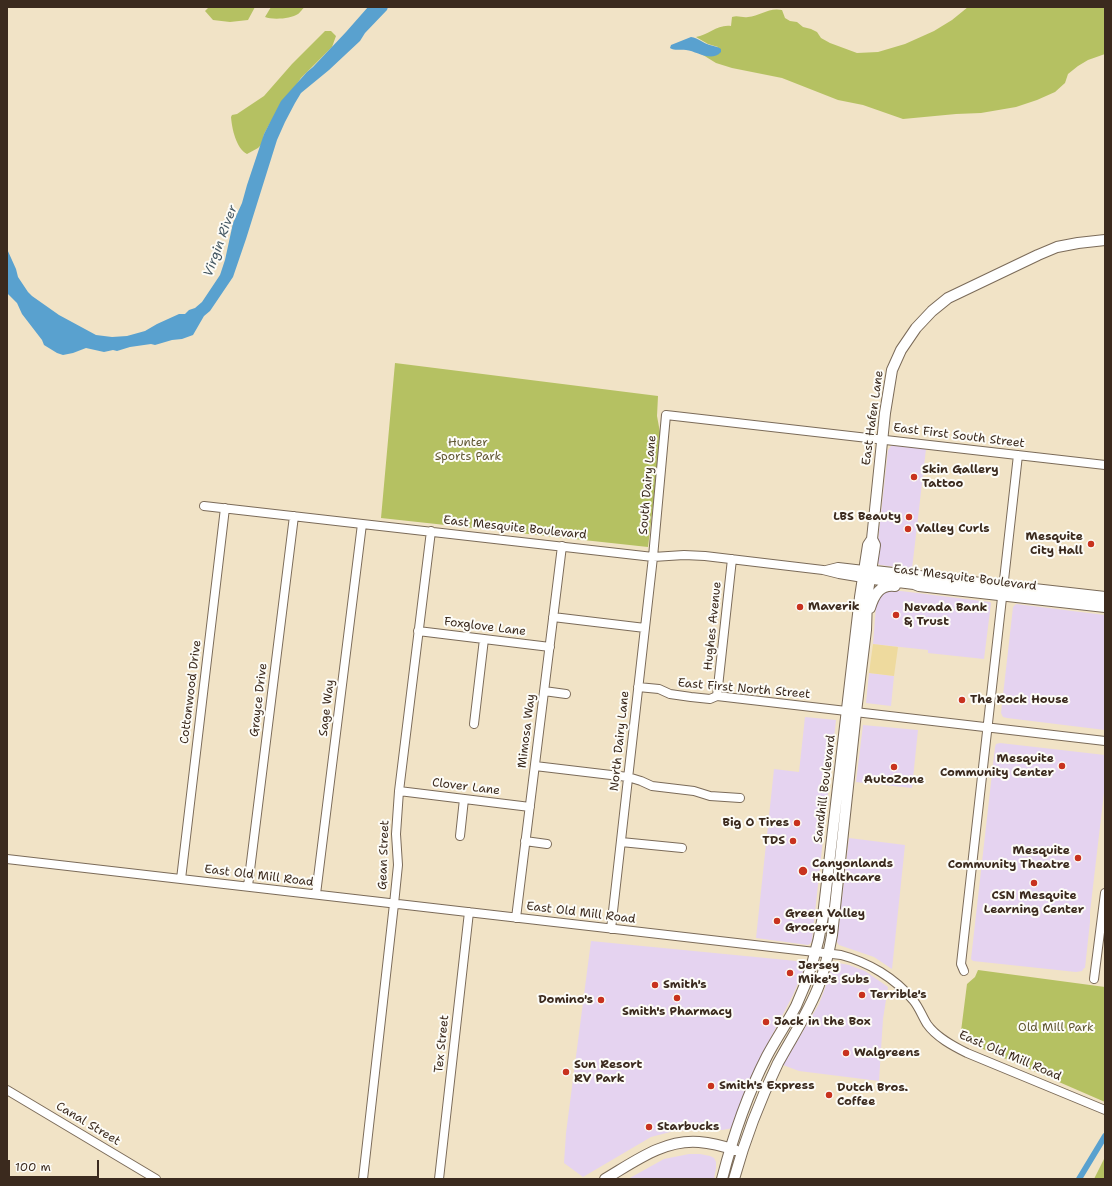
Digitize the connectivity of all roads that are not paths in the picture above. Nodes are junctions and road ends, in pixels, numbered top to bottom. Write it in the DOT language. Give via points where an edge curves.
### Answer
graph roads {
  1 [pos="1105,240"];
  2 [pos="666,415"];
  3 [pos="882,440"];
  4 [pos="1018,455"];
  5 [pos="1105,465"];
  6 [pos="204,506"];
  7 [pos="225,508"];
  8 [pos="294,516"];
  9 [pos="362,524"];
  10 [pos="431,532"];
  11 [pos="562,546"];
  12 [pos="653,557"];
  13 [pos="732,560"];
  14 [pos="867,574"];
  15 [pos="919,586"];
  16 [pos="1003,591"];
  17 [pos="1105,597"];
  18 [pos="1105,607"];
  19 [pos="553,617"];
  20 [pos="645,628"];
  21 [pos="866,630"];
  22 [pos="418,632"];
  23 [pos="484,639"];
  24 [pos="550,647"];
  25 [pos="638,687"];
  26 [pos="544,691"];
  27 [pos="566,694"];
  28 [pos="717,696"];
  29 [pos="852,712"];
  30 [pos="474,724"];
  31 [pos="988,727"];
  32 [pos="1105,741"];
  33 [pos="535,766"];
  34 [pos="628,778"];
  35 [pos="399,791"];
  36 [pos="740,798"];
  37 [pos="464,799"];
  38 [pos="836,802"];
  39 [pos="530,807"];
  40 [pos="460,836"];
  41 [pos="525,841"];
  42 [pos="621,842"];
  43 [pos="547,844"];
  44 [pos="682,848"];
  45 [pos="841,852"];
  46 [pos="7,859"];
  47 [pos="181,879"];
  48 [pos="248,886"];
  49 [pos="1105,893"];
  50 [pos="316,894"];
  51 [pos="394,904"];
  52 [pos="469,912"];
  53 [pos="516,918"];
  54 [pos="611,929"];
  55 [pos="815,953"];
  56 [pos="829,953"];
  57 [pos="964,971"];
  58 [pos="1094,978"];
  59 [pos="7,1090"];
  60 [pos="1105,1110"];
  61 [pos="730,1148"];
  62 [pos="741,1152"];
  63 [pos="156,1179"];
  64 [pos="363,1179"];
  65 [pos="439,1179"];
  66 [pos="605,1179"];
  67 [pos="722,1179"];
  68 [pos="734,1179"];
  1 -- 3 [label="main road, East Hafen Lane" via="1057,247 1044,252 948,298 932,311 901,350 892,370"];
  2 -- 3 [label="street, East First South Street"];
  2 -- 12 [label="street, South Dairy Lane"];
  3 -- 4 [label="street, East First South Street"];
  3 -- 14 [label="main road, East Hafen Lane" via="872,539 868,544"];
  4 -- 5 [label="street, East First South Street"];
  4 -- 16 [label="street"];
  6 -- 7 [label="street, East Mesquite Boulevard"];
  7 -- 8 [label="street, East Mesquite Boulevard"];
  7 -- 47 [label="street, Cottonwood Drive"];
  8 -- 9 [label="street, East Mesquite Boulevard"];
  8 -- 48 [label="street, Grayce Drive"];
  9 -- 10 [label="street, East Mesquite Boulevard"];
  9 -- 50 [label="street, Sage Way"];
  10 -- 11 [label="street, East Mesquite Boulevard"];
  10 -- 22 [label="street, Gean Street"];
  11 -- 12 [label="street, East Mesquite Boulevard"];
  11 -- 19 [label="street, Mimosa Way"];
  12 -- 13 [label="street, East Mesquite Boulevard" via="684,555"];
  12 -- 20 [label="street, North Dairy Lane"];
  13 -- 14 [label="street, East Mesquite Boulevard" via="839,574"];
  13 -- 28 [label="street, Hughes Avenue"];
  14 -- 15 [label="main road, East Mesquite Boulevard"];
  14 -- 16 [label="main road, East Mesquite Boulevard"];
  14 -- 21 [label="main road, Sandhill Boulevard"];
  14 -- 29 [label="main road, Sandhill Boulevard" via="856,635"];
  15 -- 16 [label="main road, East Mesquite Boulevard"];
  15 -- 21 [label="main road" via="892,585 879,590 872,601"];
  16 -- 17 [label="main road, East Mesquite Boulevard"];
  16 -- 18 [label="main road, East Mesquite Boulevard"];
  16 -- 31 [label="street"];
  19 -- 20 [label="street"];
  19 -- 24 [label="street, Mimosa Way"];
  20 -- 25 [label="street, North Dairy Lane"];
  21 -- 29 [label="main road, Sandhill Boulevard"];
  22 -- 23 [label="street, Foxglove Lane"];
  22 -- 35 [label="street, Gean Street"];
  23 -- 24 [label="street, Foxglove Lane"];
  23 -- 30 [label="street"];
  24 -- 26 [label="street, Mimosa Way"];
  25 -- 28 [label="street, East First North Street" via="691,697 710,699"];
  25 -- 34 [label="street, North Dairy Lane"];
  26 -- 27 [label="street"];
  26 -- 33 [label="street, Mimosa Way"];
  28 -- 29 [label="street, East First North Street"];
  29 -- 31 [label="street, East First North Street"];
  29 -- 38 [label="main road, Sandhill Boulevard"];
  29 -- 45 [label="main road, Sandhill Boulevard"];
  31 -- 32 [label="street, East First North Street"];
  31 -- 57 [label="street" via="961,964"];
  33 -- 34 [label="street"];
  33 -- 39 [label="street, Mimosa Way"];
  34 -- 36 [label="street" via="652,786 694,791 710,796"];
  34 -- 42 [label="street, North Dairy Lane"];
  35 -- 37 [label="street, Clover Lane"];
  35 -- 51 [label="street, Gean Street" via="396,834 398,865"];
  37 -- 39 [label="street, Clover Lane"];
  37 -- 40 [label="street"];
  38 -- 45 [label="main road" via="843,808 839,844"];
  38 -- 55 [label="main road, Sandhill Boulevard" via="821,928"];
  39 -- 41 [label="street, Mimosa Way"];
  41 -- 43 [label="street"];
  41 -- 53 [label="street, Mimosa Way"];
  42 -- 44 [label="street"];
  42 -- 54 [label="street, North Dairy Lane"];
  45 -- 56 [label="main road, Sandhill Boulevard"];
  46 -- 47 [label="street, East Old Mill Road"];
  47 -- 48 [label="street, East Old Mill Road"];
  48 -- 50 [label="street, East Old Mill Road"];
  49 -- 58 [label="street"];
  50 -- 51 [label="street, East Old Mill Road"];
  51 -- 52 [label="street, East Old Mill Road"];
  51 -- 64 [label="street, Gean Street"];
  52 -- 53 [label="street, East Old Mill Road"];
  52 -- 65 [label="street, Tex Street"];
  53 -- 54 [label="street, East Old Mill Road"];
  54 -- 55 [label="street, East Old Mill Road"];
  55 -- 56 [label="street, East Old Mill Road"];
  55 -- 61 [label="main road, Sandhill Boulevard" via="812,968 795,1006 767,1056 743,1110"];
  56 -- 60 [label="street, East Old Mill Road" via="863,962 896,983 912,999 934,1033 954,1046"];
  56 -- 62 [label="main road, Sandhill Boulevard" via="819,985 766,1089"];
  59 -- 63 [label="street, Canal Street"];
  61 -- 62 [label="main road"];
  61 -- 66 [label="main road" via="697,1141 682,1142 648,1152"];
  61 -- 67 [label="main road, Sandhill Boulevard"];
  62 -- 68 [label="main road, Sandhill Boulevard"];
}
